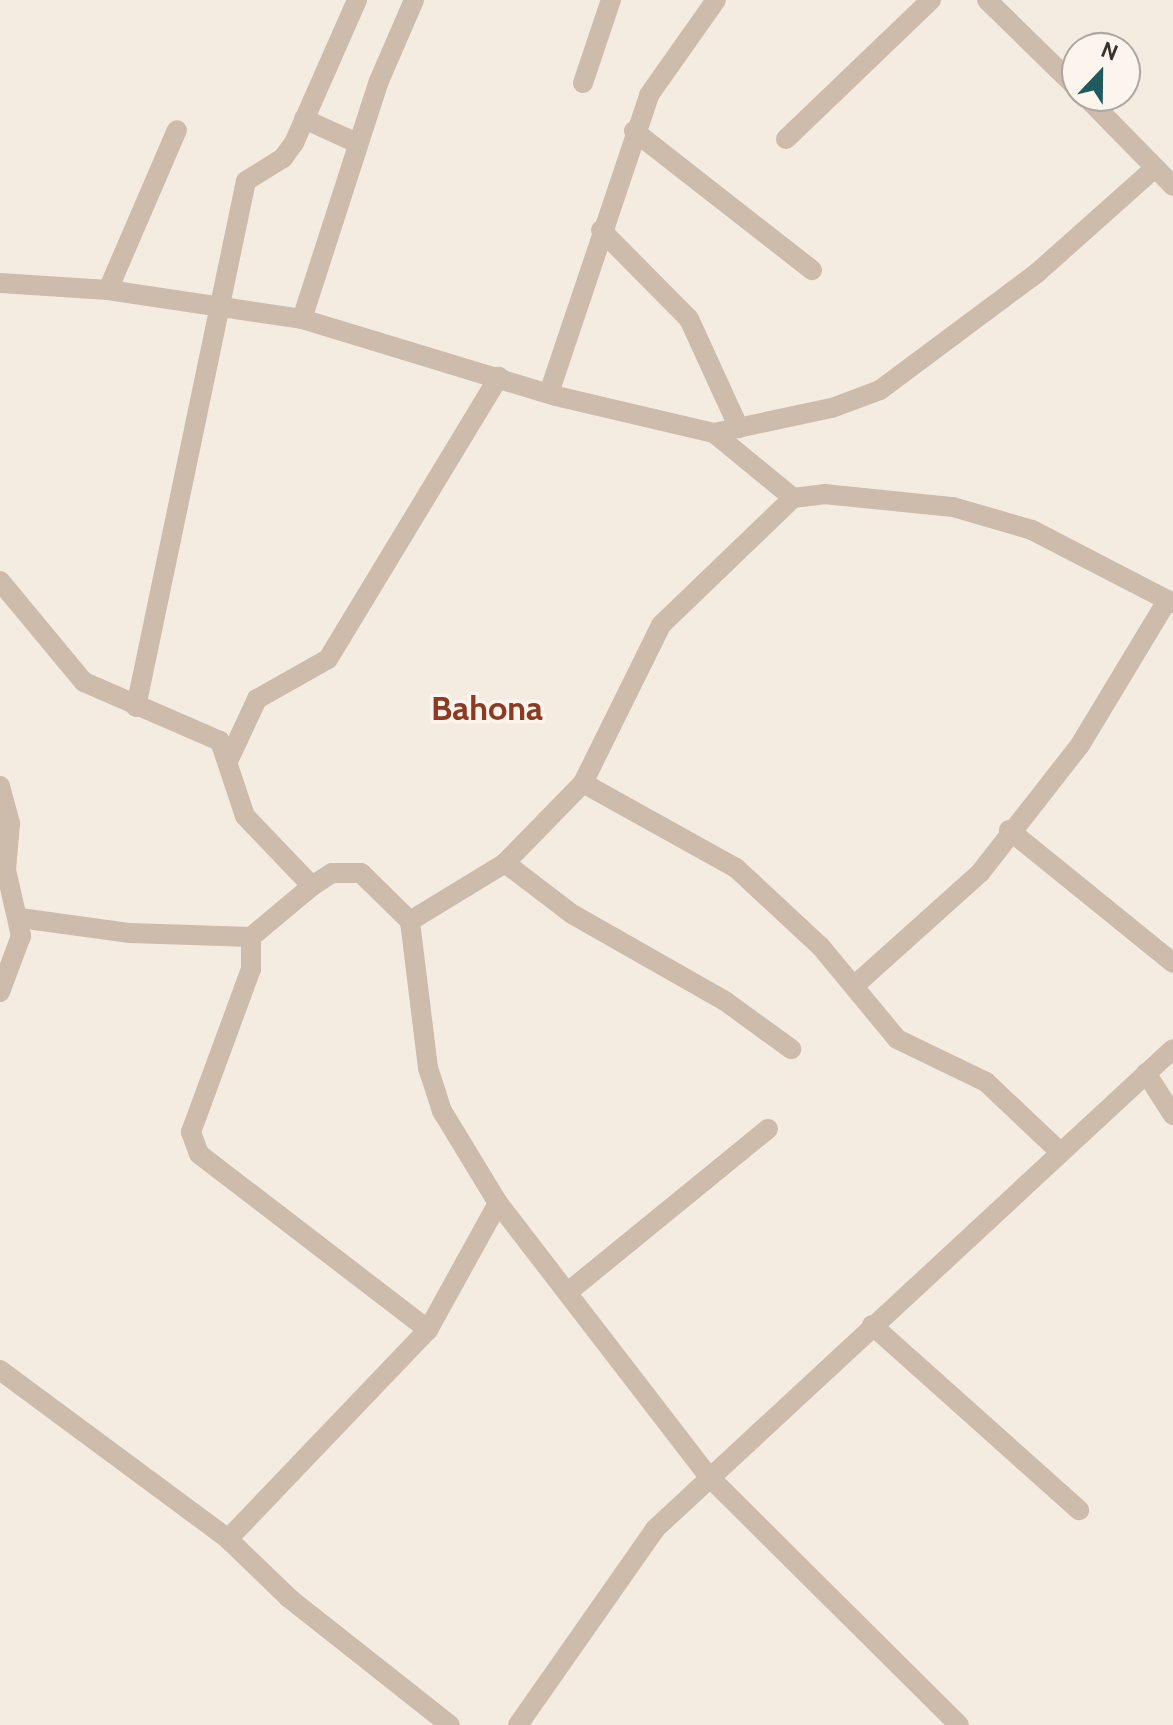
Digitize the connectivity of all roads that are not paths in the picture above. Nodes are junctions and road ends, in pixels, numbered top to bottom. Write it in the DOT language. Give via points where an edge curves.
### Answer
graph roads {
  1 [pos="357,0"];
  2 [pos="414,0"];
  3 [pos="611,0"];
  4 [pos="716,0"];
  5 [pos="931,0"];
  6 [pos="987,0"];
  7 [pos="1061,72"];
  8 [pos="583,83"];
  9 [pos="1101,112"];
  10 [pos="304,119"];
  11 [pos="177,130"];
  12 [pos="634,131"];
  13 [pos="786,139"];
  14 [pos="357,143"];
  15 [pos="1155,168"];
  16 [pos="1173,186"];
  17 [pos="601,230"];
  18 [pos="812,270"];
  19 [pos="0,283"];
  20 [pos="108,290"];
  21 [pos="221,306"];
  22 [pos="302,319"];
  23 [pos="499,377"];
  24 [pos="549,393"];
  25 [pos="739,428"];
  26 [pos="714,433"];
  27 [pos="793,498"];
  28 [pos="0,581"];
  29 [pos="1170,602"];
  30 [pos="136,707"];
  31 [pos="230,757"];
  32 [pos="583,783"];
  33 [pos="0,786"];
  34 [pos="1009,830"];
  35 [pos="505,863"];
  36 [pos="312,886"];
  37 [pos="20,918"];
  38 [pos="410,921"];
  39 [pos="251,937"];
  40 [pos="8,963"];
  41 [pos="1173,963"];
  42 [pos="854,986"];
  43 [pos="0,992"];
  44 [pos="791,1049"];
  45 [pos="1173,1049"];
  46 [pos="1146,1073"];
  47 [pos="1173,1115"];
  48 [pos="768,1129"];
  49 [pos="1060,1152"];
  50 [pos="498,1203"];
  51 [pos="568,1292"];
  52 [pos="872,1325"];
  53 [pos="428,1330"];
  54 [pos="0,1370"];
  55 [pos="709,1477"];
  56 [pos="1079,1510"];
  57 [pos="228,1539"];
  58 [pos="450,1725"];
  59 [pos="518,1725"];
  60 [pos="959,1725"];
  1 -- 10 [label="street"];
  2 -- 14 [label="street"];
  3 -- 8 [label="street"];
  4 -- 12 [label="street" via="665,62"];
  5 -- 13 [label="street"];
  6 -- 7 [label="street"];
  9 -- 15 [label="street"];
  10 -- 14 [label="street"];
  10 -- 21 [label="street" via="283,158 248,174"];
  11 -- 20 [label="street"];
  12 -- 17 [label="street"];
  12 -- 18 [label="street"];
  14 -- 22 [label="street"];
  15 -- 16 [label="street"];
  15 -- 25 [label="street" via="1037,273 880,390"];
  17 -- 24 [label="street"];
  17 -- 25 [label="street" via="689,319"];
  19 -- 20 [label="street"];
  20 -- 21 [label="street"];
  21 -- 22 [label="street"];
  21 -- 30 [label="street"];
  22 -- 23 [label="street"];
  23 -- 24 [label="street"];
  23 -- 31 [label="street" via="328,659 257,699"];
  24 -- 26 [label="street"];
  25 -- 26 [label="street"];
  26 -- 27 [label="street"];
  27 -- 29 [label="street" via="824,494 953,507 1032,530"];
  27 -- 32 [label="street" via="661,625"];
  28 -- 30 [label="street" via="66,667"];
  29 -- 34 [label="street" via="1080,745"];
  30 -- 31 [label="street" via="208,733"];
  31 -- 36 [label="street" via="245,816"];
  32 -- 35 [label="street"];
  32 -- 42 [label="street" via="736,868"];
  33 -- 37 [label="street" via="10,824 6,870"];
  34 -- 41 [label="street"];
  34 -- 42 [label="street" via="933,922"];
  35 -- 38 [label="street"];
  35 -- 44 [label="street" via="572,914 725,1001"];
  36 -- 38 [label="street" via="332,873 361,873"];
  36 -- 39 [label="street"];
  37 -- 39 [label="street" via="130,933"];
  37 -- 40 [label="street"];
  38 -- 50 [label="street" via="428,1068 442,1111"];
  39 -- 53 [label="street" via="247,981 193,1112 199,1154"];
  40 -- 43 [label="street"];
  42 -- 49 [label="street" via="897,1039 986,1082"];
  45 -- 46 [label="street"];
  46 -- 47 [label="street"];
  46 -- 49 [label="street"];
  48 -- 51 [label="street"];
  49 -- 52 [label="street"];
  50 -- 51 [label="street"];
  50 -- 53 [label="street"];
  51 -- 55 [label="street"];
  52 -- 55 [label="street"];
  52 -- 56 [label="street"];
  53 -- 57 [label="street"];
  54 -- 57 [label="street"];
  55 -- 59 [label="street" via="655,1529"];
  55 -- 60 [label="street"];
  57 -- 58 [label="street" via="289,1598"];
}
